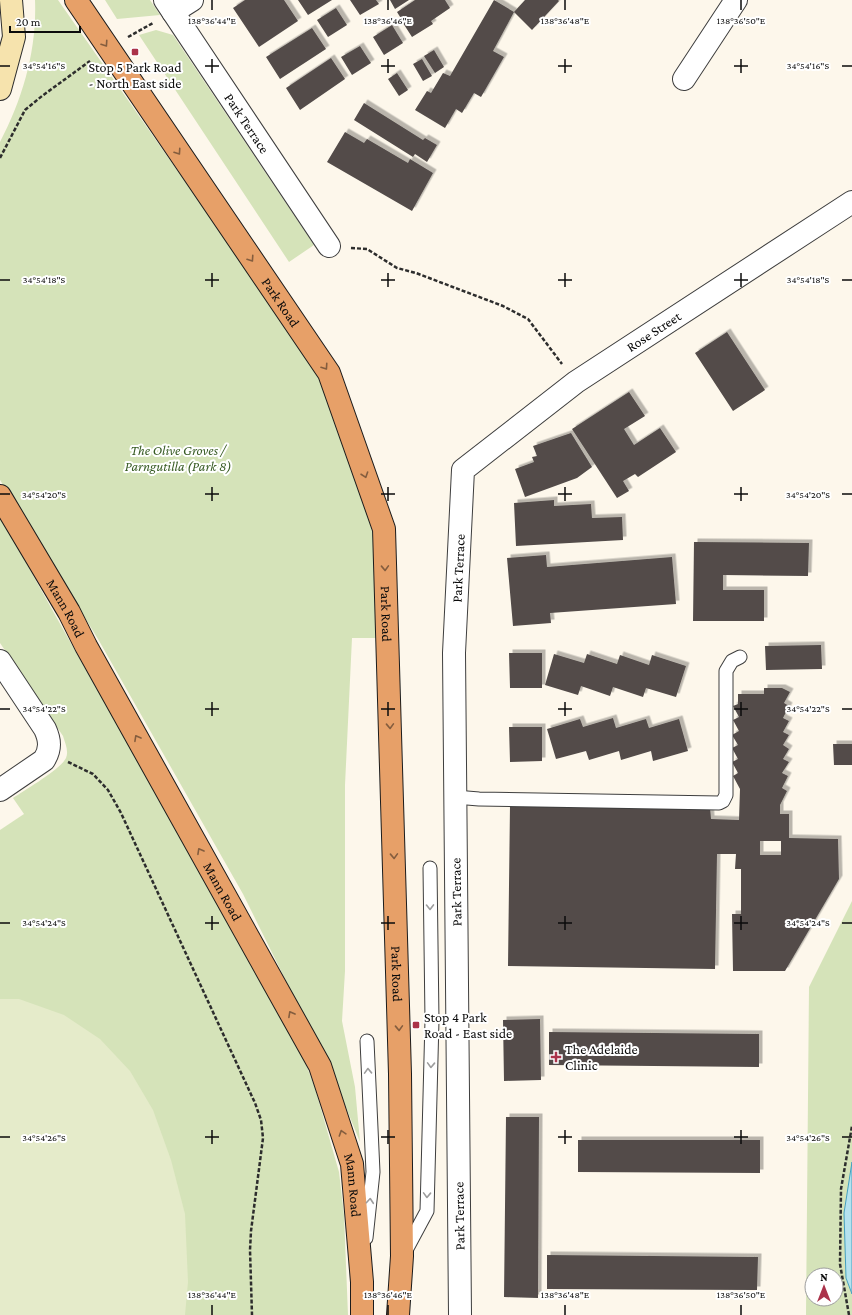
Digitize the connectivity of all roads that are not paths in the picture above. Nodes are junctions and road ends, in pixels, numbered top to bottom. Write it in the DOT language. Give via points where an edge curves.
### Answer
graph roads {
  1 [pos="11,0"];
  2 [pos="76,0"];
  3 [pos="192,0"];
  4 [pos="736,0"];
  5 [pos="169,6"];
  6 [pos="684,79"];
  7 [pos="0,89"];
  8 [pos="852,202"];
  9 [pos="329,246"];
  10 [pos="462,470"];
  11 [pos="0,496"];
  12 [pos="740,657"];
  13 [pos="0,661"];
  14 [pos="0,790"];
  15 [pos="455,797"];
  16 [pos="430,868"];
  17 [pos="367,1040"];
  18 [pos="402,1256"];
  19 [pos="362,1282"];
  20 [pos="362,1315"];
  21 [pos="398,1315"];
  22 [pos="460,1315"];
  1 -- 7 [label="main road" via="14,37"];
  2 -- 18 [label="highway, Park Road, one-way" via="329,373 384,529 400,1059"];
  3 -- 5 [label="street"];
  4 -- 6 [label="street"];
  5 -- 9 [label="street, Park Terrace"];
  8 -- 10 [label="street, Rose Street" via="576,382"];
  10 -- 15 [label="street, Park Terrace" via="454,653"];
  19 -- 11 [label="highway, Mann Road, one-way" via="352,1164 320,1066 69,612"];
  12 -- 15 [label="lane" via="732,661 726,671 726,795 719,803"];
  13 -- 14 [label="street" via="50,739 48,754 44,760"];
  15 -- 22 [label="street, Park Terrace"];
  16 -- 18 [label="lane, one-way" via="432,1020 427,1211"];
  19 -- 17 [label="lane, one-way" via="373,1172"];
  18 -- 21 [label="highway, Park Road"];
  19 -- 20 [label="highway, Mann Road"];
}
